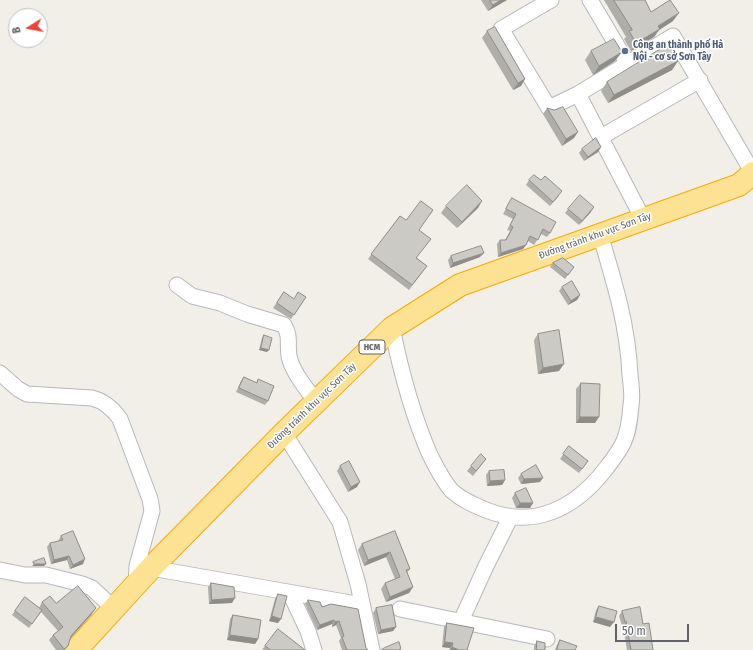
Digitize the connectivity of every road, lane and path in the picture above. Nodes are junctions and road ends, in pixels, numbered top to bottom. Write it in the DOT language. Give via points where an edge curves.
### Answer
graph roads {
  1 [pos="590,0"];
  2 [pos="547,1"];
  3 [pos="628,64"];
  4 [pos="700,80"];
  5 [pos="578,94"];
  6 [pos="601,137"];
  7 [pos="753,173"];
  8 [pos="643,218"];
  9 [pos="600,234"];
  10 [pos="177,285"];
  11 [pos="392,328"];
  12 [pos="0,373"];
  13 [pos="316,402"];
  14 [pos="284,433"];
  15 [pos="510,518"];
  16 [pos="151,568"];
  17 [pos="0,570"];
  18 [pos="136,585"];
  19 [pos="290,593"];
  20 [pos="362,605"];
  21 [pos="114,609"];
  22 [pos="400,609"];
  23 [pos="461,621"];
  24 [pos="547,639"];
  25 [pos="76,650"];
  26 [pos="314,650"];
  27 [pos="372,650"];
  1 -- 3 [label="street"];
  2 -- 5 [label="street" via="501,28 549,108"];
  3 -- 4 [label="street" via="673,36"];
  3 -- 5 [label="street"];
  4 -- 6 [label="street"];
  4 -- 7 [label="street"];
  5 -- 6 [label="street"];
  6 -- 8 [label="street"];
  7 -- 8 [label="highway, Đường tránh khu vực Sơn Tây / HCM" via="739,185"];
  8 -- 9 [label="highway, Đường tránh khu vực Sơn Tây / HCM"];
  9 -- 11 [label="highway, Đường tránh khu vực Sơn Tây / HCM" via="460,285"];
  9 -- 15 [label="street" via="626,328 632,403 624,441 598,479 576,499 545,514 531,518"];
  10 -- 13 [label="street" via="192,296 284,325 289,333 290,356"];
  11 -- 13 [label="highway, Đường tránh khu vực Sơn Tây / HCM"];
  11 -- 15 [label="street" via="417,424 440,474 452,490 471,504"];
  12 -- 18 [label="street" via="27,394 101,400 120,419 150,499 152,511 137,566"];
  13 -- 14 [label="highway, Đường tránh khu vực Sơn Tây / HCM"];
  14 -- 16 [label="highway, Đường tránh khu vực Sơn Tây / HCM"];
  14 -- 20 [label="street" via="340,522 348,544"];
  15 -- 23 [label="street"];
  16 -- 18 [label="highway, Đường tránh khu vực Sơn Tây / HCM"];
  16 -- 19 [label="street"];
  17 -- 21 [label="street" via="25,575 46,575 82,584 92,588"];
  18 -- 21 [label="highway, Đường tránh khu vực Sơn Tây / HCM"];
  19 -- 20 [label="street"];
  19 -- 26 [label="street"];
  20 -- 27 [label="street"];
  21 -- 25 [label="highway, Đường tránh khu vực Sơn Tây / HCM"];
  22 -- 23 [label="street"];
  23 -- 24 [label="street"];
}
